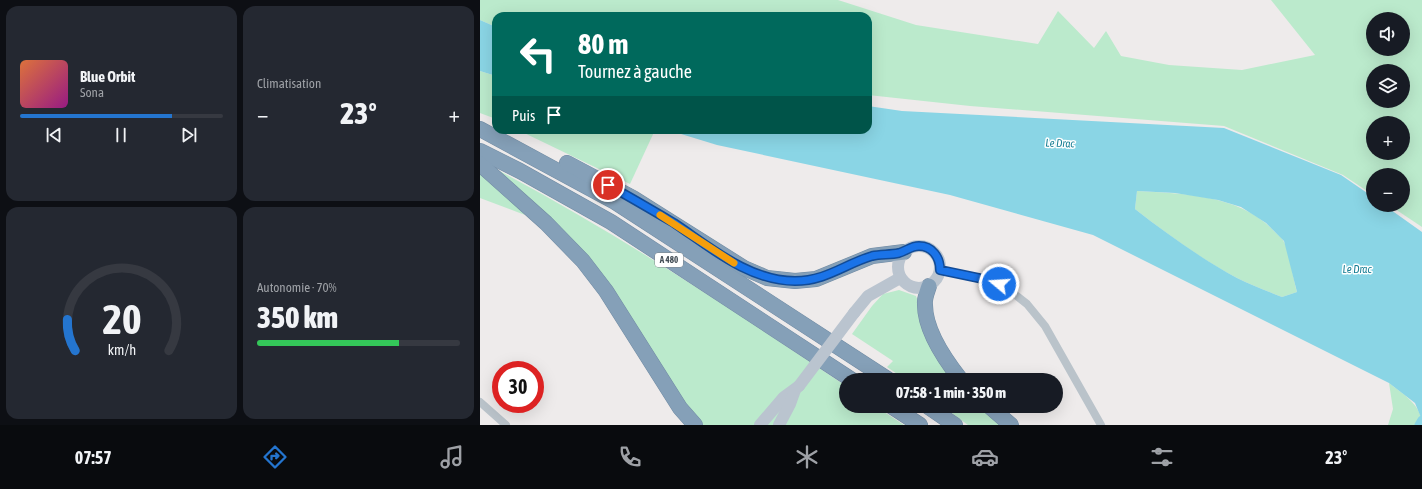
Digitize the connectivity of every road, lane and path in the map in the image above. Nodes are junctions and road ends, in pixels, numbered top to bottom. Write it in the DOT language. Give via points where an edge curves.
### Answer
graph roads {
  1 [pos="483,130"];
  2 [pos="506,134"];
  3 [pos="480,151"];
  4 [pos="480,164"];
  5 [pos="904,252"];
  6 [pos="940,270"];
  7 [pos="900,278"];
  8 [pos="929,286"];
  9 [pos="841,373"];
  10 [pos="879,373"];
  11 [pos="956,373"];
  12 [pos="797,388"];
  13 [pos="480,402"];
  14 [pos="902,413"];
  15 [pos="937,413"];
  16 [pos="997,413"];
  17 [pos="506,425"];
  18 [pos="695,425"];
  19 [pos="760,425"];
  20 [pos="779,425"];
  21 [pos="920,425"];
  22 [pos="955,425"];
  23 [pos="1012,425"];
  24 [pos="1101,425"];
  1 -- 10 [label="highway, A 480" via="615,202"];
  2 -- 5 [label="highway" via="633,198 732,261 767,278 796,281 816,279 872,256"];
  3 -- 9 [label="highway, A 480" via="520,170 611,222"];
  4 -- 18 [label="highway" via="546,223 583,261 606,291 680,408"];
  5 -- 6 [label="main road" via="915,246 928,248 938,257"];
  5 -- 7 [label="main road" via="898,264"];
  6 -- 8 [label="main road"];
  6 -- 24 [label="street" via="994,282 1027,304 1045,326"];
  7 -- 8 [label="main road" via="913,288"];
  7 -- 12 [label="main road, bridge" via="868,296"];
  8 -- 11 [label="highway" via="924,303 931,329 944,358"];
  12 -- 19 [label="main road" via="784,397"];
  12 -- 20 [label="main road"];
  13 -- 17 [label="street"];
  14 -- 21 [label="highway"];
  15 -- 22 [label="highway"];
  16 -- 23 [label="highway"];
}
